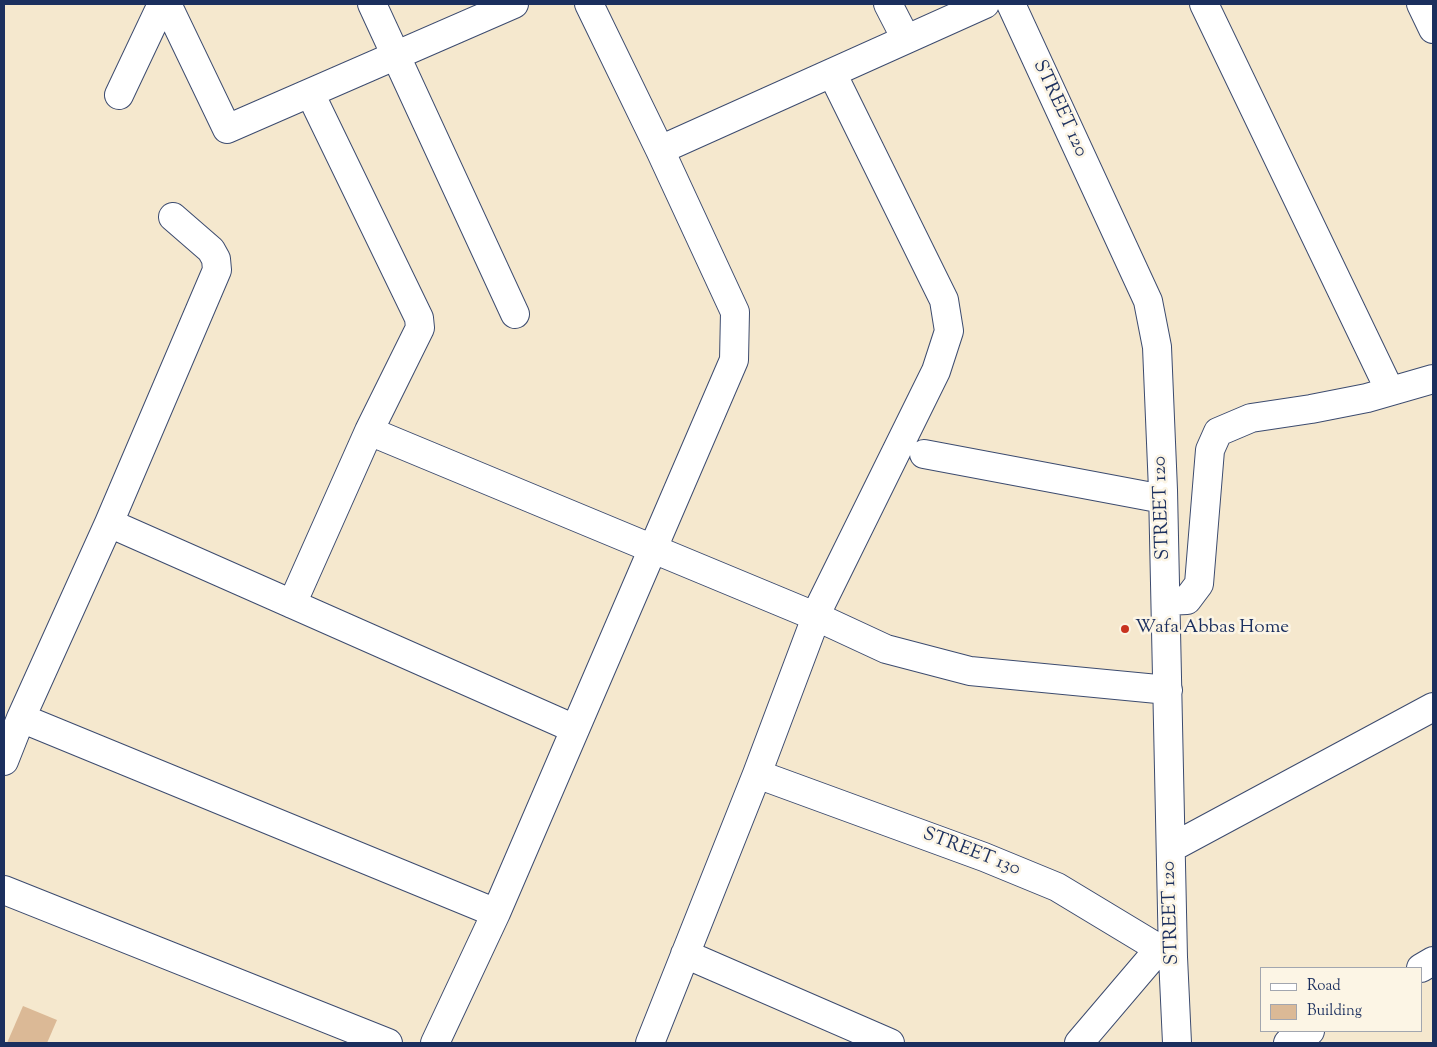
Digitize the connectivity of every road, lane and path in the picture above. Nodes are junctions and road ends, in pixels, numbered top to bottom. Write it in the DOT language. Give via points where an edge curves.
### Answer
graph roads {
  1 [pos="162,4"];
  2 [pos="166,4"];
  3 [pos="372,4"];
  4 [pos="514,4"];
  5 [pos="588,4"];
  6 [pos="888,4"];
  7 [pos="985,4"];
  8 [pos="1011,4"];
  9 [pos="1204,4"];
  10 [pos="1421,4"];
  11 [pos="1433,29"];
  12 [pos="906,39"];
  13 [pos="397,56"];
  14 [pos="832,73"];
  15 [pos="310,93"];
  16 [pos="118,95"];
  17 [pos="660,150"];
  18 [pos="174,217"];
  19 [pos="515,314"];
  20 [pos="1433,379"];
  21 [pos="1390,391"];
  22 [pos="369,431"];
  23 [pos="924,454"];
  24 [pos="1163,499"];
  25 [pos="109,523"];
  26 [pos="652,550"];
  27 [pos="1166,601"];
  28 [pos="292,604"];
  29 [pos="817,617"];
  30 [pos="1168,690"];
  31 [pos="1433,707"];
  32 [pos="21,718"];
  33 [pos="574,729"];
  34 [pos="4,761"];
  35 [pos="757,774"];
  36 [pos="1170,848"];
  37 [pos="4,890"];
  38 [pos="496,913"];
  39 [pos="1166,953"];
  40 [pos="685,954"];
  41 [pos="1433,961"];
  42 [pos="1422,967"];
  43 [pos="1308,1032"];
  44 [pos="388,1043"];
  45 [pos="435,1043"];
  46 [pos="650,1043"];
  47 [pos="890,1043"];
  48 [pos="1079,1043"];
  49 [pos="1177,1043"];
  50 [pos="1288,1043"];
  1 -- 16 [label="street"];
  2 -- 15 [label="street" via="227,129"];
  3 -- 13 [label="street"];
  4 -- 13 [label="street"];
  5 -- 17 [label="street"];
  6 -- 12 [label="street"];
  7 -- 12 [label="street"];
  8 -- 24 [label="street, STREET 120" via="1148,301 1157,347"];
  9 -- 21 [label="street"];
  10 -- 11 [label="street"];
  12 -- 14 [label="street"];
  13 -- 15 [label="street"];
  13 -- 19 [label="street"];
  14 -- 17 [label="street"];
  14 -- 29 [label="street" via="944,300 950,331 936,371"];
  15 -- 22 [label="street" via="419,318 420,328"];
  17 -- 26 [label="street" via="735,312 734,360"];
  18 -- 25 [label="street" via="211,250 217,270"];
  20 -- 21 [label="street"];
  21 -- 27 [label="street" via="1311,410 1251,418 1218,432 1210,450 1199,584 1187,600"];
  22 -- 26 [label="street"];
  22 -- 28 [label="street"];
  23 -- 24 [label="street"];
  24 -- 27 [label="street, STREET 120"];
  25 -- 28 [label="street"];
  25 -- 32 [label="street"];
  26 -- 29 [label="street"];
  26 -- 33 [label="street"];
  27 -- 30 [label="street, STREET 120"];
  28 -- 33 [label="street"];
  29 -- 30 [label="street" via="886,649 970,671"];
  29 -- 35 [label="street"];
  30 -- 36 [label="street, STREET 120"];
  31 -- 36 [label="street"];
  32 -- 34 [label="street"];
  32 -- 38 [label="street"];
  33 -- 38 [label="street"];
  35 -- 39 [label="street, STREET 130" via="1057,887"];
  35 -- 40 [label="street"];
  36 -- 39 [label="street, STREET 120"];
  37 -- 44 [label="street"];
  38 -- 45 [label="street"];
  39 -- 48 [label="street"];
  39 -- 49 [label="street, STREET 120"];
  40 -- 46 [label="street"];
  40 -- 47 [label="street"];
  41 -- 42 [label="street"];
  43 -- 50 [label="street"];
}
